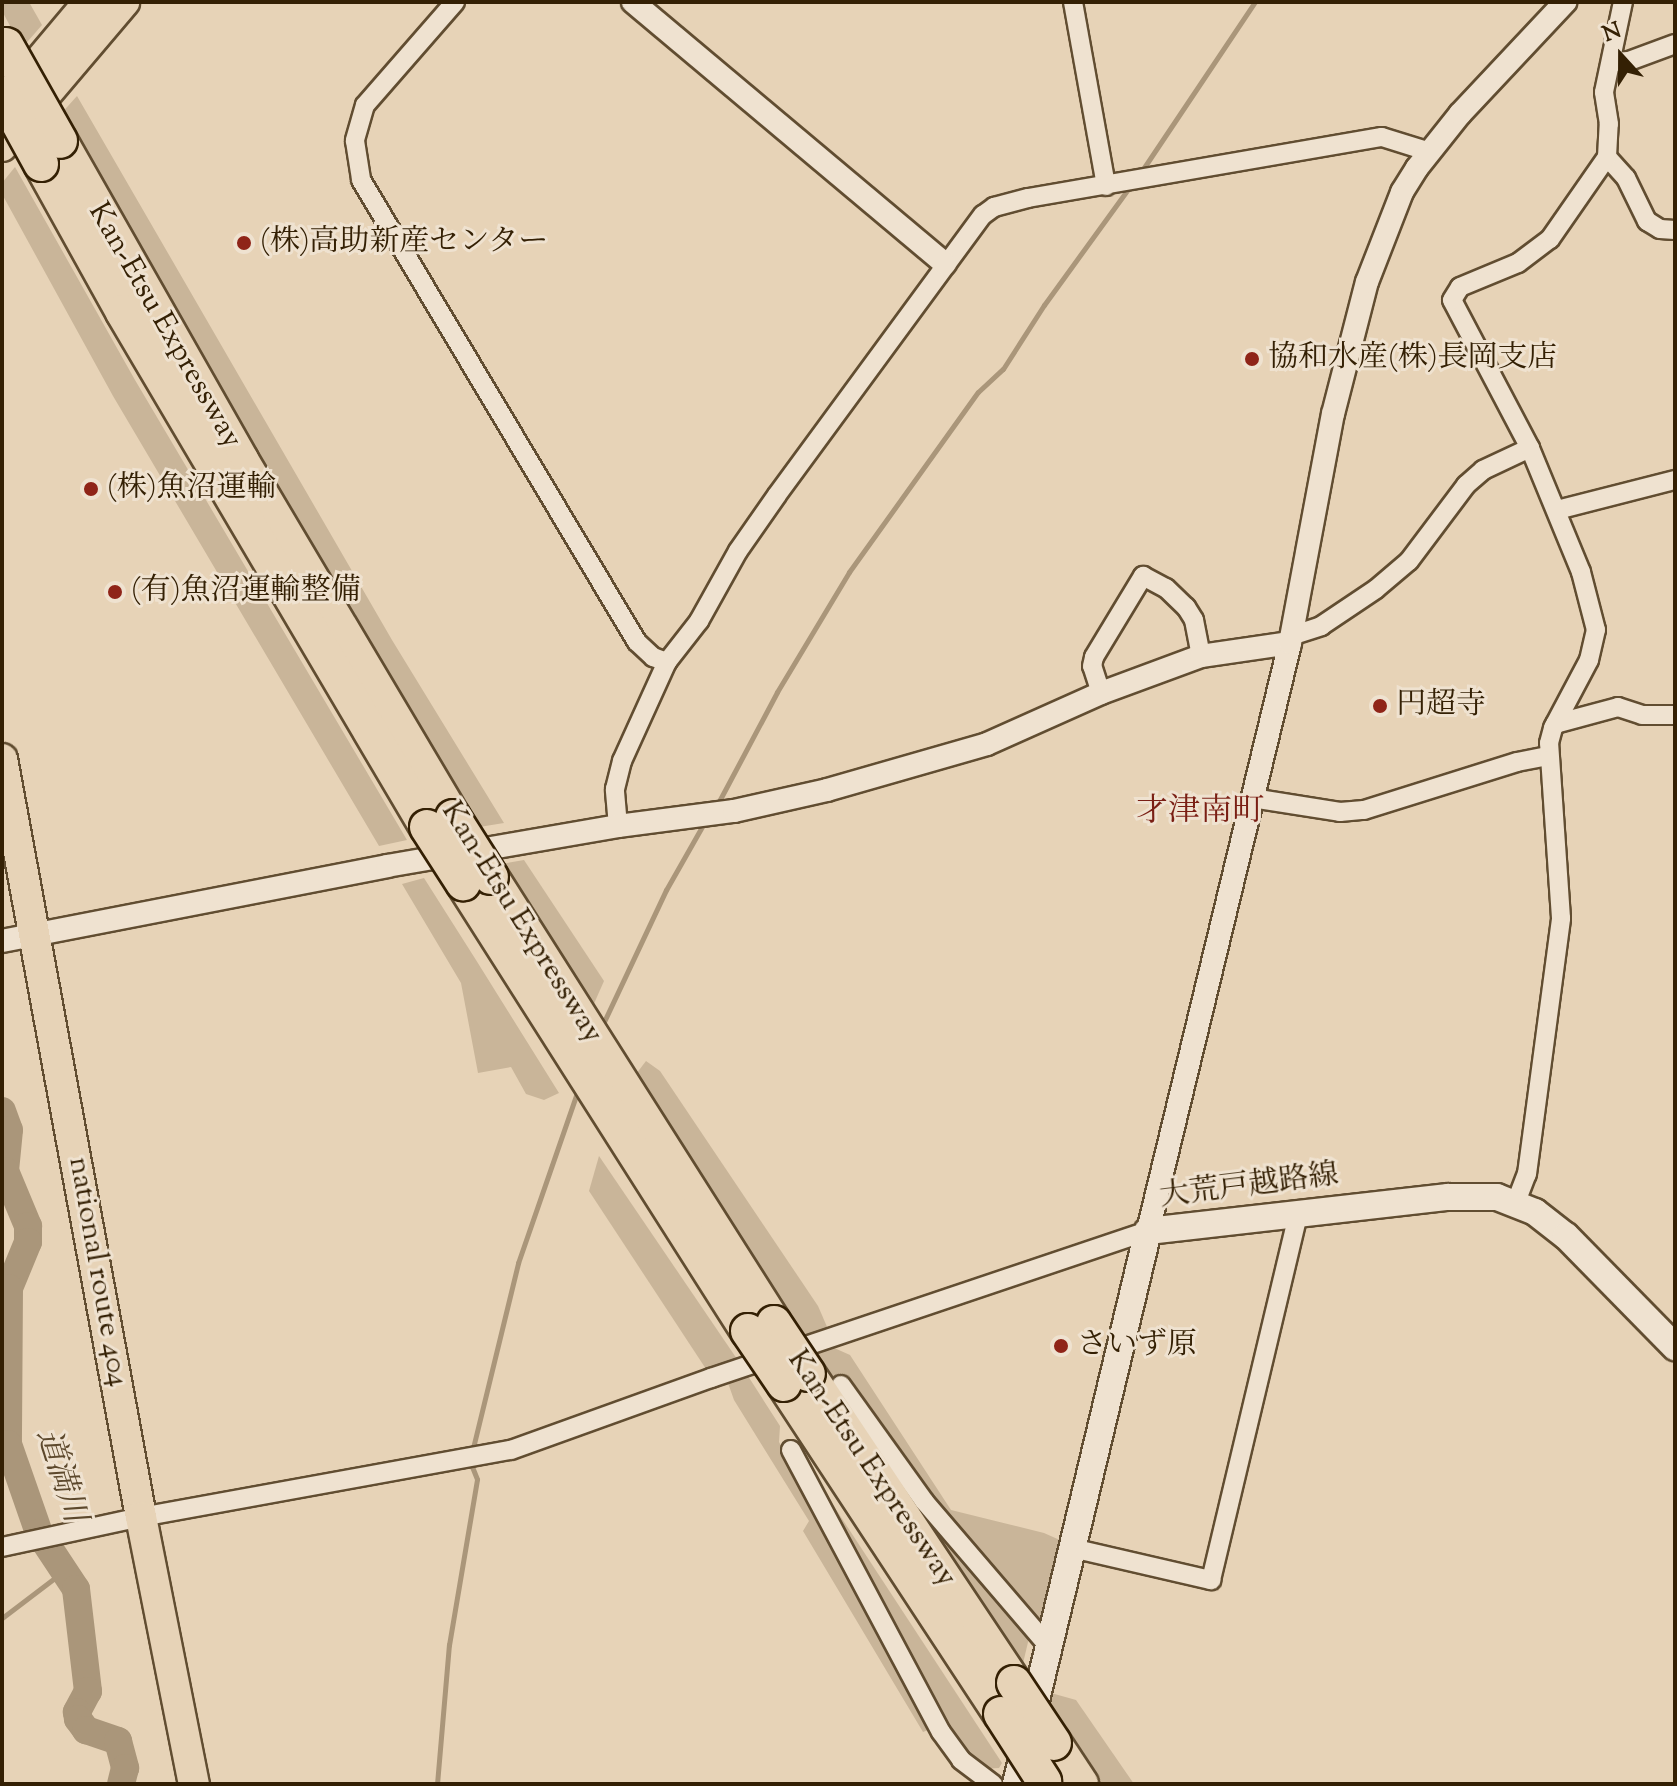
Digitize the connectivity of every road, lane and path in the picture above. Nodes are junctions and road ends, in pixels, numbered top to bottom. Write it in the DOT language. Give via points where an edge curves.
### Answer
graph roads {
  1 [pos="89,2"];
  2 [pos="124,2"];
  3 [pos="455,2"];
  4 [pos="633,2"];
  5 [pos="1073,2"];
  6 [pos="1565,2"];
  7 [pos="1623,2"];
  8 [pos="4,41"];
  9 [pos="1675,44"];
  10 [pos="1611,62"];
  11 [pos="2,93"];
  12 [pos="2,105"];
  13 [pos="2,146"];
  14 [pos="51,152"];
  15 [pos="1430,152"];
  16 [pos="1607,157"];
  17 [pos="1106,186"];
  18 [pos="1675,230"];
  19 [pos="945,264"];
  20 [pos="1530,448"];
  21 [pos="1675,480"];
  22 [pos="1557,510"];
  23 [pos="1290,639"];
  24 [pos="1201,656"];
  25 [pos="667,662"];
  26 [pos="1101,693"];
  27 [pos="1675,715"];
  28 [pos="1555,724"];
  29 [pos="1548,756"];
  30 [pos="2,759"];
  31 [pos="1252,798"];
  32 [pos="618,826"];
  33 [pos="36,933"];
  34 [pos="2,941"];
  35 [pos="1516,1202"];
  36 [pos="1299,1212"];
  37 [pos="1148,1231"];
  38 [pos="1675,1347"];
  39 [pos="841,1385"];
  40 [pos="791,1450"];
  41 [pos="141,1517"];
  42 [pos="2,1547"];
  43 [pos="1072,1548"];
  44 [pos="1050,1648"];
  45 [pos="1007,1699"];
  46 [pos="1036,1783"];
  47 [pos="194,1784"];
  48 [pos="993,1784"];
  49 [pos="1081,1784"];
  1 -- 12 [label="highway"];
  2 -- 13 [label="highway"];
  3 -- 25 [label="street" via="365,105 355,141 361,180 637,642"];
  4 -- 19 [label="street"];
  5 -- 17 [label="street"];
  6 -- 15 [label="street"];
  7 -- 10 [label="street"];
  8 -- 14 [label="highway, Kan-Etsu Expressway, bridge"];
  9 -- 10 [label="street"];
  10 -- 16 [label="street" via="1604,92"];
  11 -- 14 [label="highway, Kan-Etsu Expressway, bridge"];
  14 -- 45 [label="highway, Kan-Etsu Expressway, bridge" via="241,460 440,822 761,1327"];
  15 -- 17 [label="street" via="1382,137"];
  15 -- 23 [label="street" via="1402,192 1367,282 1333,414"];
  16 -- 18 [label="street" via="1626,178 1647,221"];
  16 -- 20 [label="street" via="1550,239 1518,263 1454,291 1455,309"];
  17 -- 19 [label="street" via="994,207"];
  19 -- 25 [label="street" via="777,495 699,621"];
  20 -- 22 [label="street"];
  20 -- 23 [label="street" via="1483,470 1466,485 1409,561 1376,589 1321,626"];
  21 -- 22 [label="street"];
  22 -- 28 [label="street" via="1596,630 1589,660"];
  23 -- 24 [label="street"];
  23 -- 31 [label="street"];
  24 -- 26 [label="street"];
  24 -- 26 [label="street" via="1186,607 1143,576 1094,657"];
  25 -- 32 [label="street" via="622,761 615,789"];
  26 -- 32 [label="street" via="987,744 893,774 734,811"];
  27 -- 28 [label="street" via="1655,717 1618,707"];
  28 -- 29 [label="street"];
  29 -- 31 [label="street" via="1364,810 1340,812"];
  29 -- 35 [label="street" via="1561,918 1527,1174"];
  30 -- 33 [label="highway, national route 404"];
  31 -- 37 [label="street"];
  32 -- 33 [label="street"];
  33 -- 34 [label="street"];
  33 -- 41 [label="highway, national route 404"];
  35 -- 36 [label="main road, 大荒戸越路線" via="1480,1195"];
  35 -- 38 [label="main road, 大荒戸越路線" via="1566,1236"];
  36 -- 37 [label="main road, 大荒戸越路線"];
  36 -- 43 [label="street" via="1211,1580"];
  37 -- 41 [label="street" via="511,1450"];
  37 -- 43 [label="main road, 大荒戸越路線"];
  39 -- 44 [label="street" via="924,1501"];
  40 -- 48 [label="street" via="941,1732 961,1760"];
  41 -- 42 [label="street"];
  41 -- 47 [label="highway, national route 404"];
  43 -- 44 [label="main road, 大荒戸越路線"];
  44 -- 46 [label="main road, 大荒戸越路線"];
  45 -- 46 [label="highway, Kan-Etsu Expressway, bridge"];
  45 -- 49 [label="highway, Kan-Etsu Expressway, bridge" via="1054,1743"];
}
